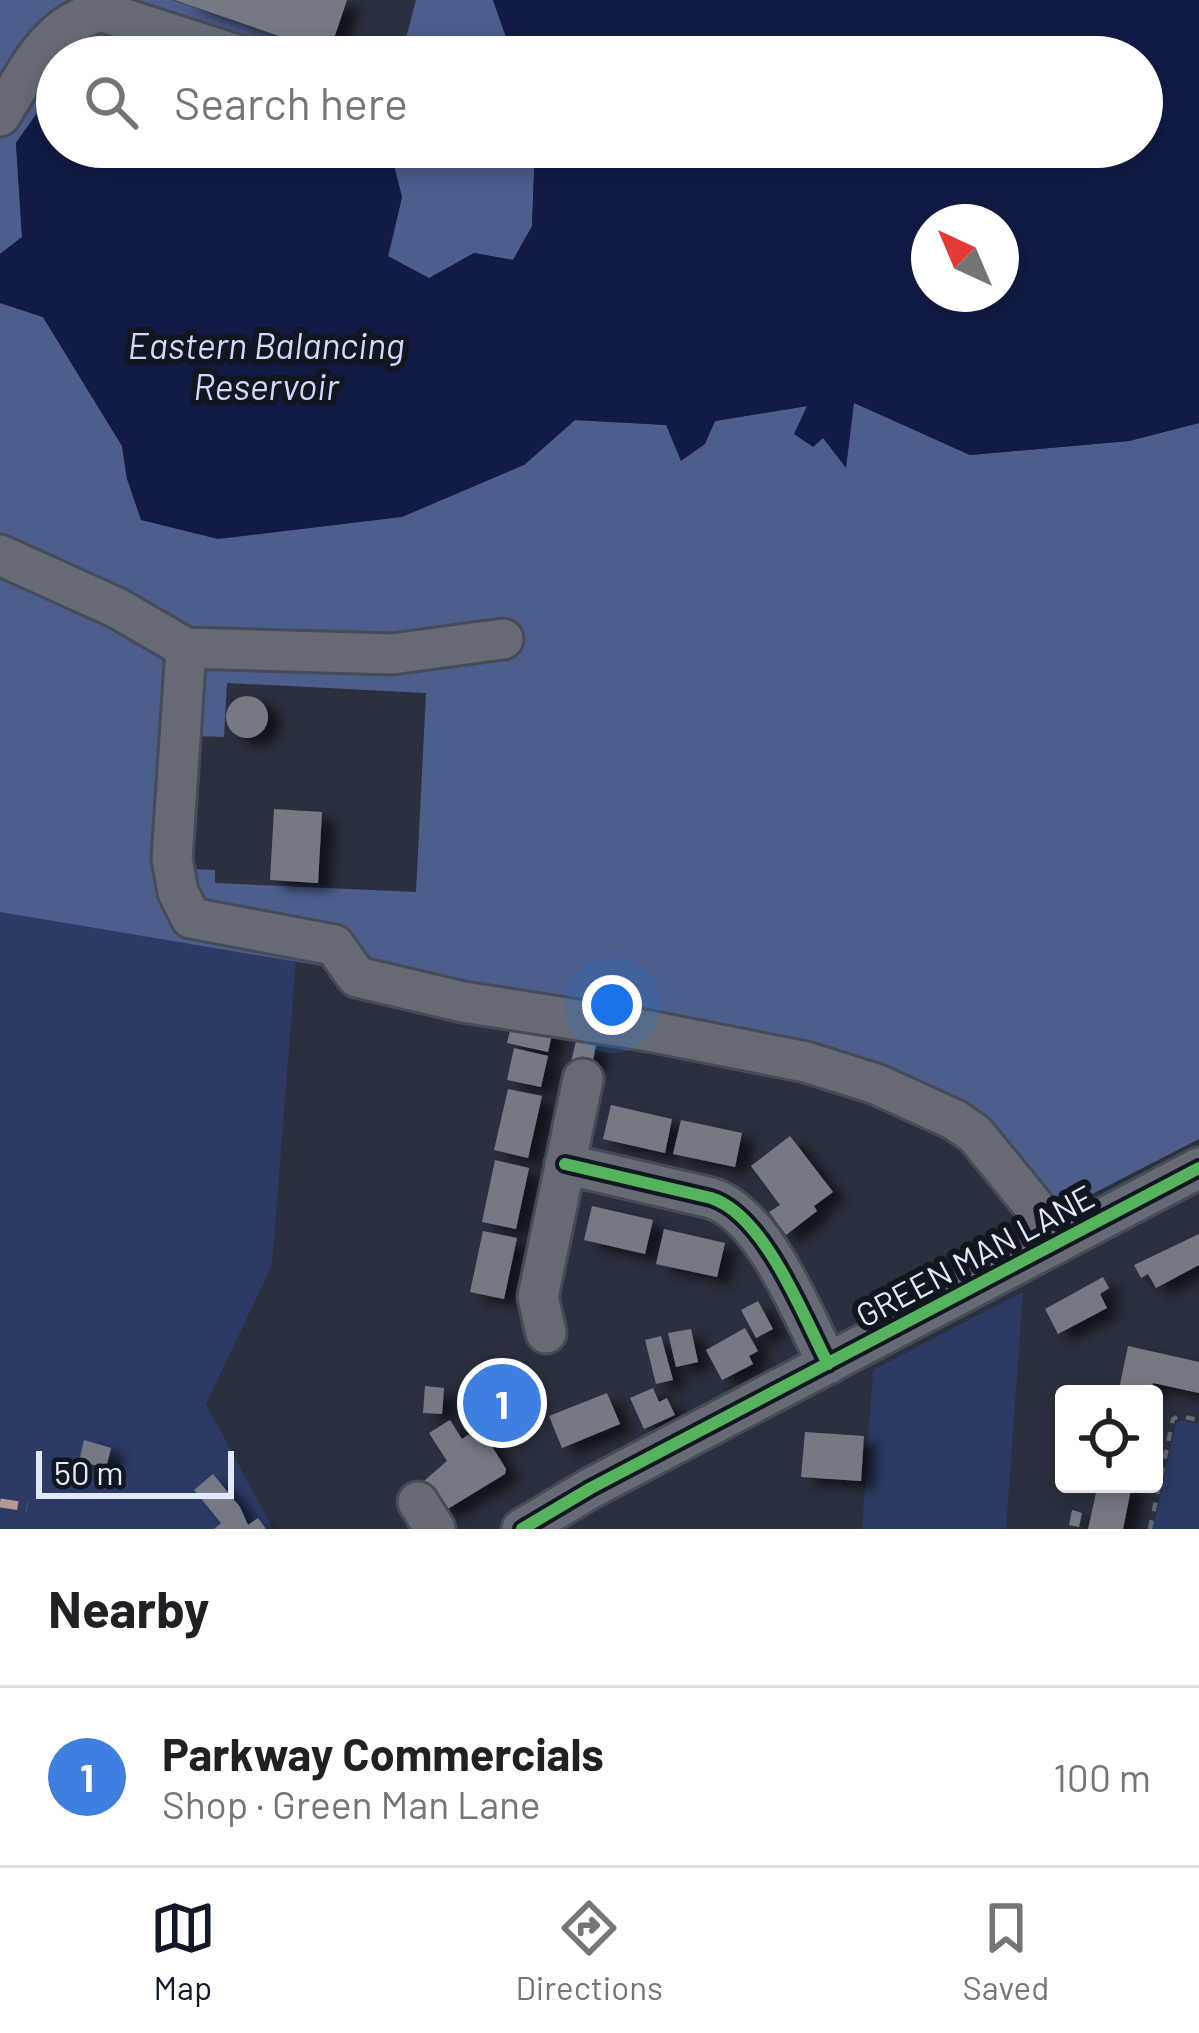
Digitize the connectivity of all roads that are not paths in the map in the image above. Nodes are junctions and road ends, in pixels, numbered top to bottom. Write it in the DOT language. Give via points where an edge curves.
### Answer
graph roads {
  1 [pos="55,36"];
  2 [pos="178,36"];
  3 [pos="36,59"];
  4 [pos="0,116"];
  5 [pos="0,555"];
  6 [pos="503,639"];
  7 [pos="186,648"];
  8 [pos="583,1078"];
  9 [pos="565,1164"];
  10 [pos="1199,1168"];
  11 [pos="1057,1244"];
  12 [pos="546,1333"];
  13 [pos="828,1364"];
  14 [pos="522,1529"];
  1 -- 2 [label="street" via="83,15 103,12"];
  3 -- 4 [label="street"];
  5 -- 7 [label="street"];
  6 -- 7 [label="street" via="392,654"];
  7 -- 11 [label="street" via="172,859 190,918 334,945 357,976 421,992 806,1062 876,1084 975,1134"];
  8 -- 9 [label="street"];
  9 -- 12 [label="street" via="538,1306"];
  9 -- 13 [label="street" via="733,1207 778,1268"];
  10 -- 11 [label="street, GREEN MAN LANE"];
  11 -- 13 [label="street, GREEN MAN LANE"];
  13 -- 14 [label="street, GREEN MAN LANE"];
}
